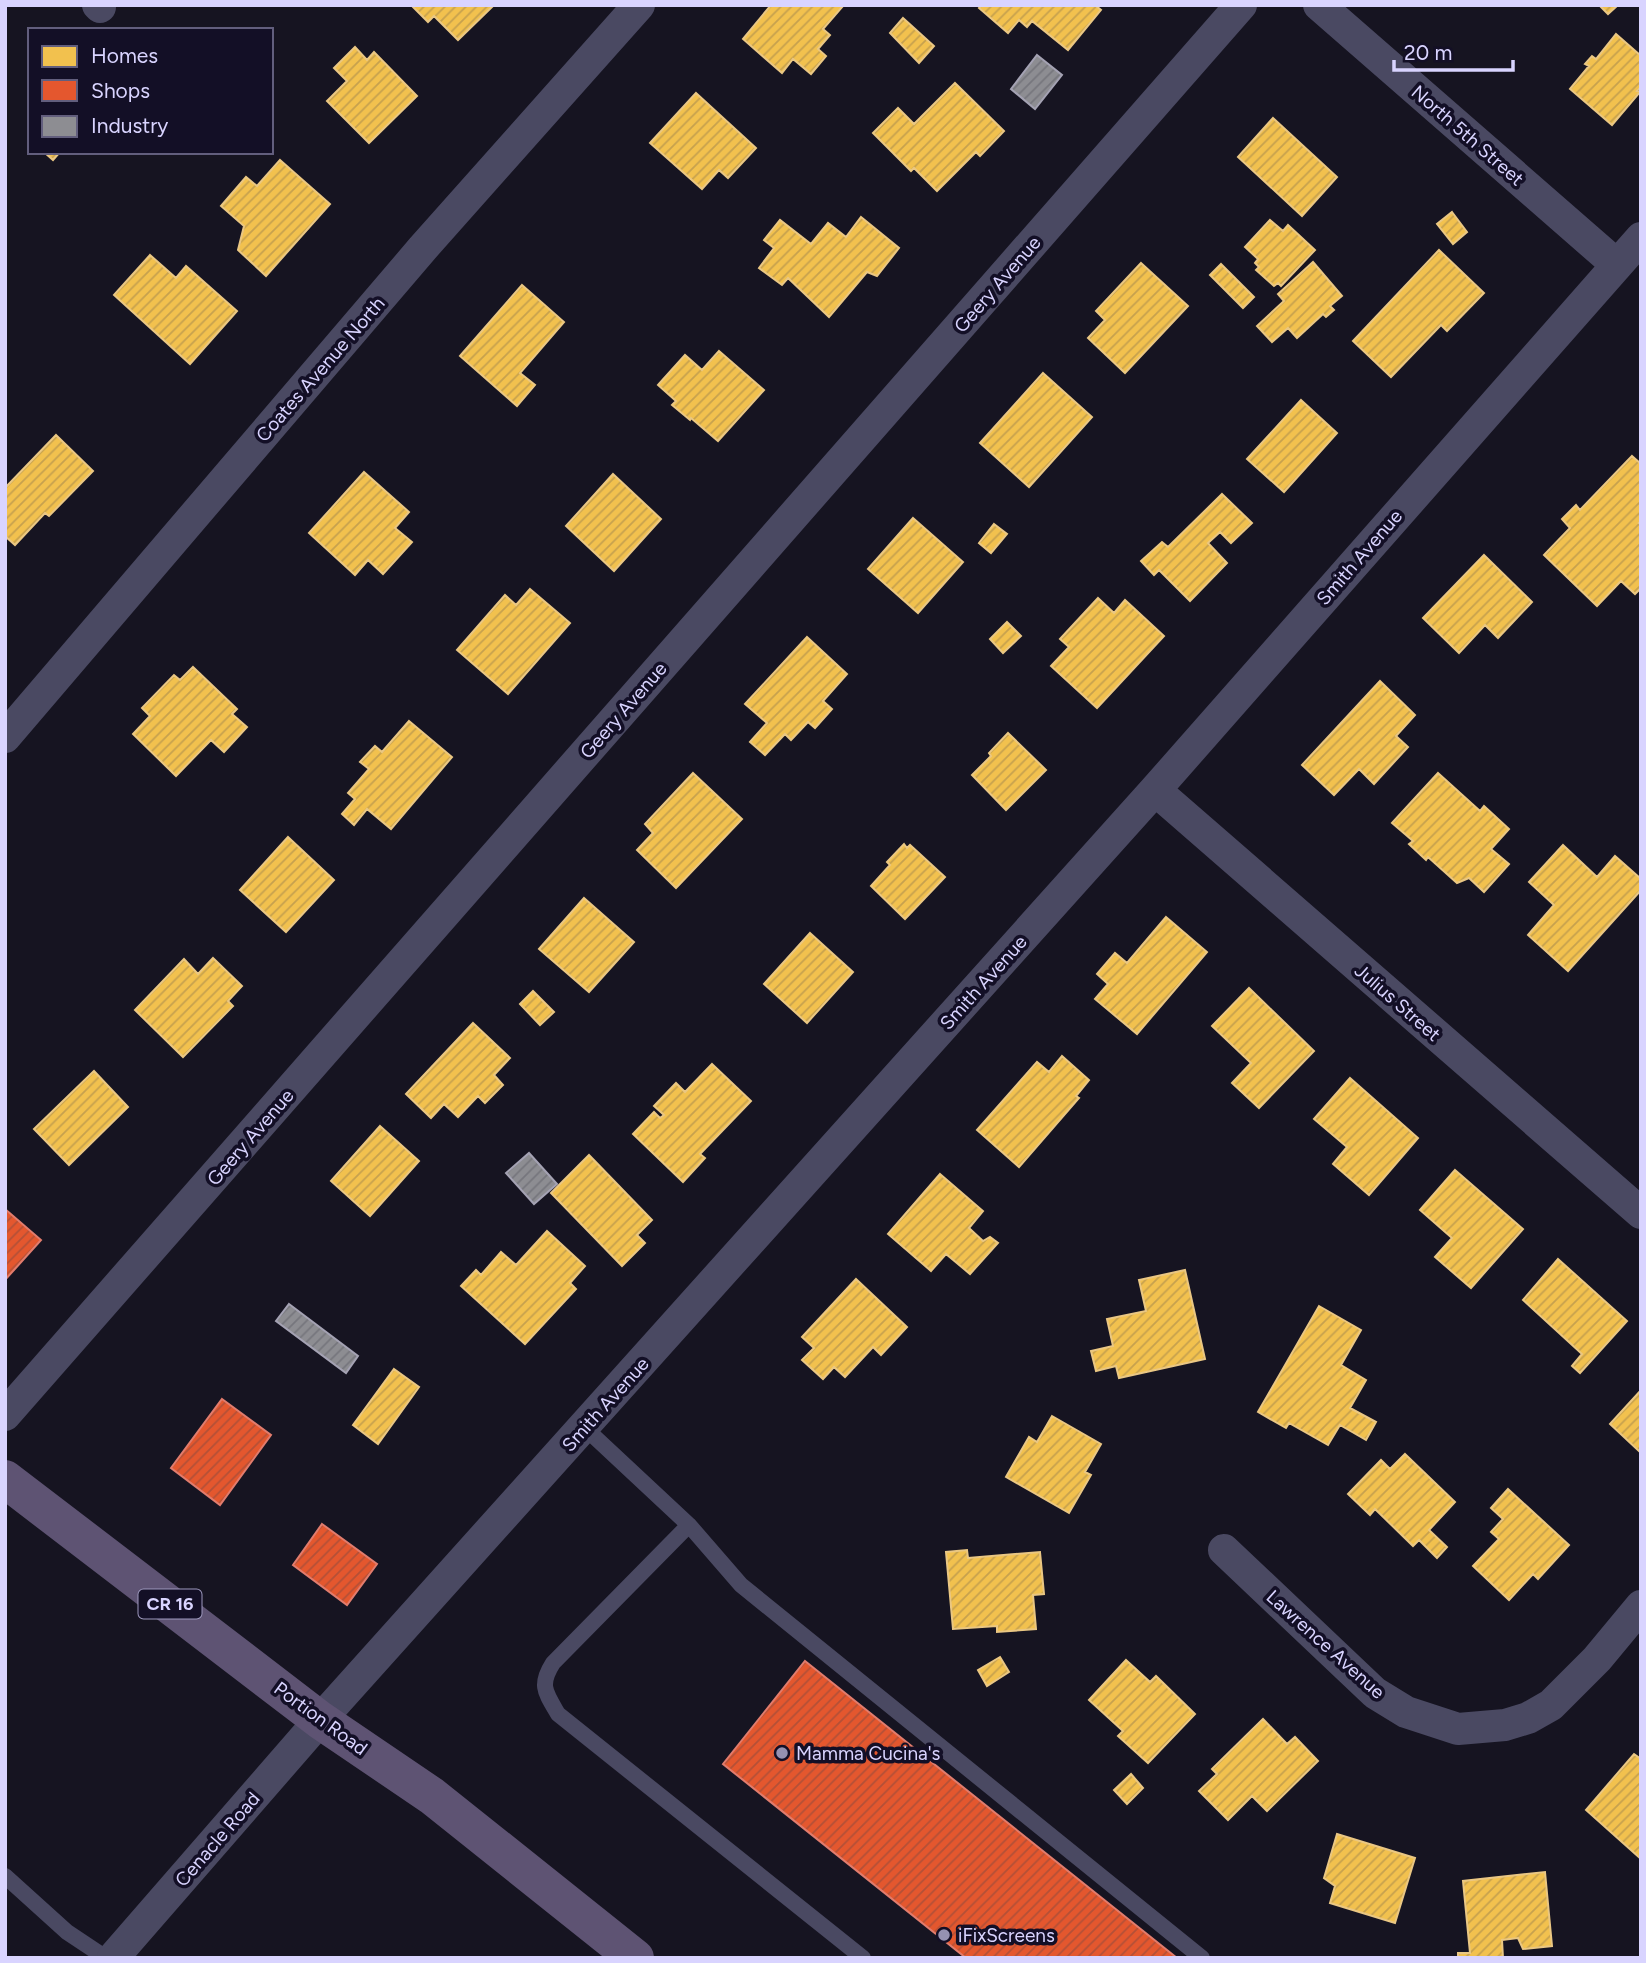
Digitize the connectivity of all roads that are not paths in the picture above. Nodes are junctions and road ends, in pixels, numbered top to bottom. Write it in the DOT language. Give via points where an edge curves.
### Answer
graph roads {
  1 [pos="639,5"];
  2 [pos="1241,5"];
  3 [pos="1319,5"];
  4 [pos="1641,238"];
  5 [pos="1617,265"];
  6 [pos="5,737"];
  7 [pos="1154,790"];
  8 [pos="1641,1213"];
  9 [pos="5,1415"];
  10 [pos="584,1427"];
  11 [pos="5,1479"];
  12 [pos="689,1525"];
  13 [pos="1224,1550"];
  14 [pos="1641,1606"];
  15 [pos="320,1720"];
  16 [pos="5,1876"];
  17 [pos="106,1958"];
  18 [pos="113,1958"];
  19 [pos="635,1958"];
  20 [pos="863,1958"];
  21 [pos="1202,1958"];
  1 -- 6 [label="street, Coates Avenue North" via="422,249"];
  2 -- 9 [label="street, Geery Avenue"];
  3 -- 5 [label="street, North 5th Street"];
  4 -- 5 [label="street, Smith Avenue"];
  5 -- 7 [label="street, Smith Avenue"];
  7 -- 8 [label="street, Julius Street"];
  7 -- 10 [label="street, Smith Avenue"];
  10 -- 12 [label="lane"];
  10 -- 15 [label="street, Smith Avenue"];
  11 -- 15 [label="main road, Portion Road / CR 16"];
  12 -- 20 [label="lane" via="553,1663 544,1677 546,1694 558,1714"];
  12 -- 21 [label="lane" via="741,1585"];
  13 -- 14 [label="street, Lawrence Avenue" via="1375,1693 1406,1712 1458,1729 1505,1725 1551,1705"];
  15 -- 18 [label="street, Cenacle Road"];
  15 -- 19 [label="main road, Portion Road / CR 16" via="432,1796"];
  16 -- 17 [label="lane" via="67,1932"];
}
